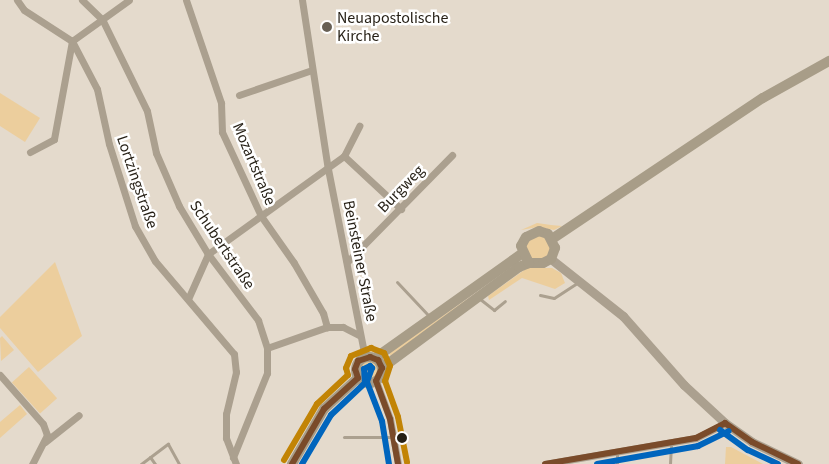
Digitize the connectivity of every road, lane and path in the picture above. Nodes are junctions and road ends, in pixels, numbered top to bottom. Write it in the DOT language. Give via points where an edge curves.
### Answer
graph roads {
  1 [pos="17,0"];
  2 [pos="82,0"];
  3 [pos="129,0"];
  4 [pos="186,0"];
  5 [pos="302,0"];
  6 [pos="102,19"];
  7 [pos="72,41"];
  8 [pos="829,61"];
  9 [pos="312,70"];
  10 [pos="239,94"];
  11 [pos="359,126"];
  12 [pos="30,152"];
  13 [pos="452,155"];
  14 [pos="344,156"];
  15 [pos="328,169"];
  16 [pos="401,209"];
  17 [pos="261,216"];
  18 [pos="552,239"];
  19 [pos="522,253"];
  20 [pos="208,254"];
  21 [pos="551,259"];
  22 [pos="347,262"];
  23 [pos="529,263"];
  24 [pos="580,281"];
  25 [pos="397,282"];
  26 [pos="540,295"];
  27 [pos="477,297"];
  28 [pos="188,299"];
  29 [pos="505,301"];
  30 [pos="432,319"];
  31 [pos="327,327"];
  32 [pos="360,334"];
  33 [pos="267,348"];
  34 [pos="370,358"];
  35 [pos="382,368"];
  36 [pos="0,375"];
  37 [pos="358,378"];
  38 [pos="376,381"];
  39 [pos="79,415"];
  40 [pos="725,423"];
  41 [pos="344,437"];
  42 [pos="394,437"];
  43 [pos="45,442"];
  44 [pos="671,443"];
  45 [pos="617,453"];
  46 [pos="150,457"];
  47 [pos="234,460"];
  48 [pos="32,464"];
  49 [pos="141,464"];
  50 [pos="155,464"];
  51 [pos="179,464"];
  52 [pos="292,464"];
  53 [pos="398,464"];
  54 [pos="546,464"];
  55 [pos="617,464"];
  56 [pos="670,464"];
  57 [pos="798,464"];
  1 -- 7 [label="street, Lortzingstraße" via="24,10"];
  2 -- 6 [label="street, Schubertstraße"];
  3 -- 6 [label="street"];
  4 -- 17 [label="street, Mozartstraße" via="221,103 222,132"];
  5 -- 9 [label="street, Beinsteiner Straße"];
  6 -- 7 [label="street"];
  6 -- 20 [label="street, Schubertstraße" via="147,111 156,153 179,206"];
  7 -- 12 [label="street" via="54,139"];
  7 -- 28 [label="street, Lortzingstraße" via="97,89 109,144 135,226 155,261"];
  8 -- 18 [label="main road" via="763,98"];
  9 -- 10 [label="street"];
  9 -- 15 [label="street, Beinsteiner Straße"];
  11 -- 14 [label="street"];
  13 -- 16 [label="street, Burgweg"];
  14 -- 15 [label="street"];
  14 -- 16 [label="street"];
  15 -- 17 [label="street"];
  15 -- 22 [label="street, Beinsteiner Straße"];
  16 -- 22 [label="street, Burgweg"];
  17 -- 20 [label="street"];
  17 -- 31 [label="street, Mozartstraße" via="294,262 323,313"];
  18 -- 19 [label="main road" via="543,232 529,234 523,241"];
  18 -- 21 [label="main road" via="555,248"];
  19 -- 23 [label="main road"];
  19 -- 30 [label="main road"];
  20 -- 28 [label="street"];
  20 -- 33 [label="street, Schubertstraße" via="258,320"];
  21 -- 23 [label="main road" via="543,264"];
  21 -- 24 [label="street"];
  22 -- 32 [label="street, Beinsteiner Straße"];
  23 -- 27 [label="main road"];
  24 -- 26 [label="lane" via="554,298"];
  24 -- 40 [label="street" via="623,316 684,385"];
  25 -- 30 [label="lane"];
  27 -- 29 [label="lane" via="494,310"];
  27 -- 35 [label="main road"];
  28 -- 47 [label="street, Lortzingstraße" via="234,354 236,372 226,414 226,438"];
  30 -- 34 [label="main road"];
  31 -- 32 [label="street" via="344,327"];
  31 -- 33 [label="street"];
  32 -- 34 [label="street, Beinsteiner Straße"];
  33 -- 47 [label="street, Schubertstraße" via="267,373"];
  34 -- 35 [label="main road"];
  34 -- 37 [label="main road" via="356,365"];
  35 -- 38 [label="main road"];
  36 -- 43 [label="street" via="43,424 47,435"];
  37 -- 38 [label="main road" via="368,383"];
  37 -- 52 [label="main road" via="324,409"];
  38 -- 42 [label="street"];
  39 -- 43 [label="street"];
  40 -- 44 [label="street" via="696,438"];
  40 -- 57 [label="street" via="752,442"];
  41 -- 42 [label="lane"];
  42 -- 53 [label="street"];
  43 -- 48 [label="street"];
  44 -- 45 [label="street"];
  44 -- 56 [label="lane"];
  45 -- 54 [label="street"];
  45 -- 55 [label="lane"];
  46 -- 49 [label="lane"];
  46 -- 50 [label="lane"];
  46 -- 51 [label="lane" via="168,444"];
}
